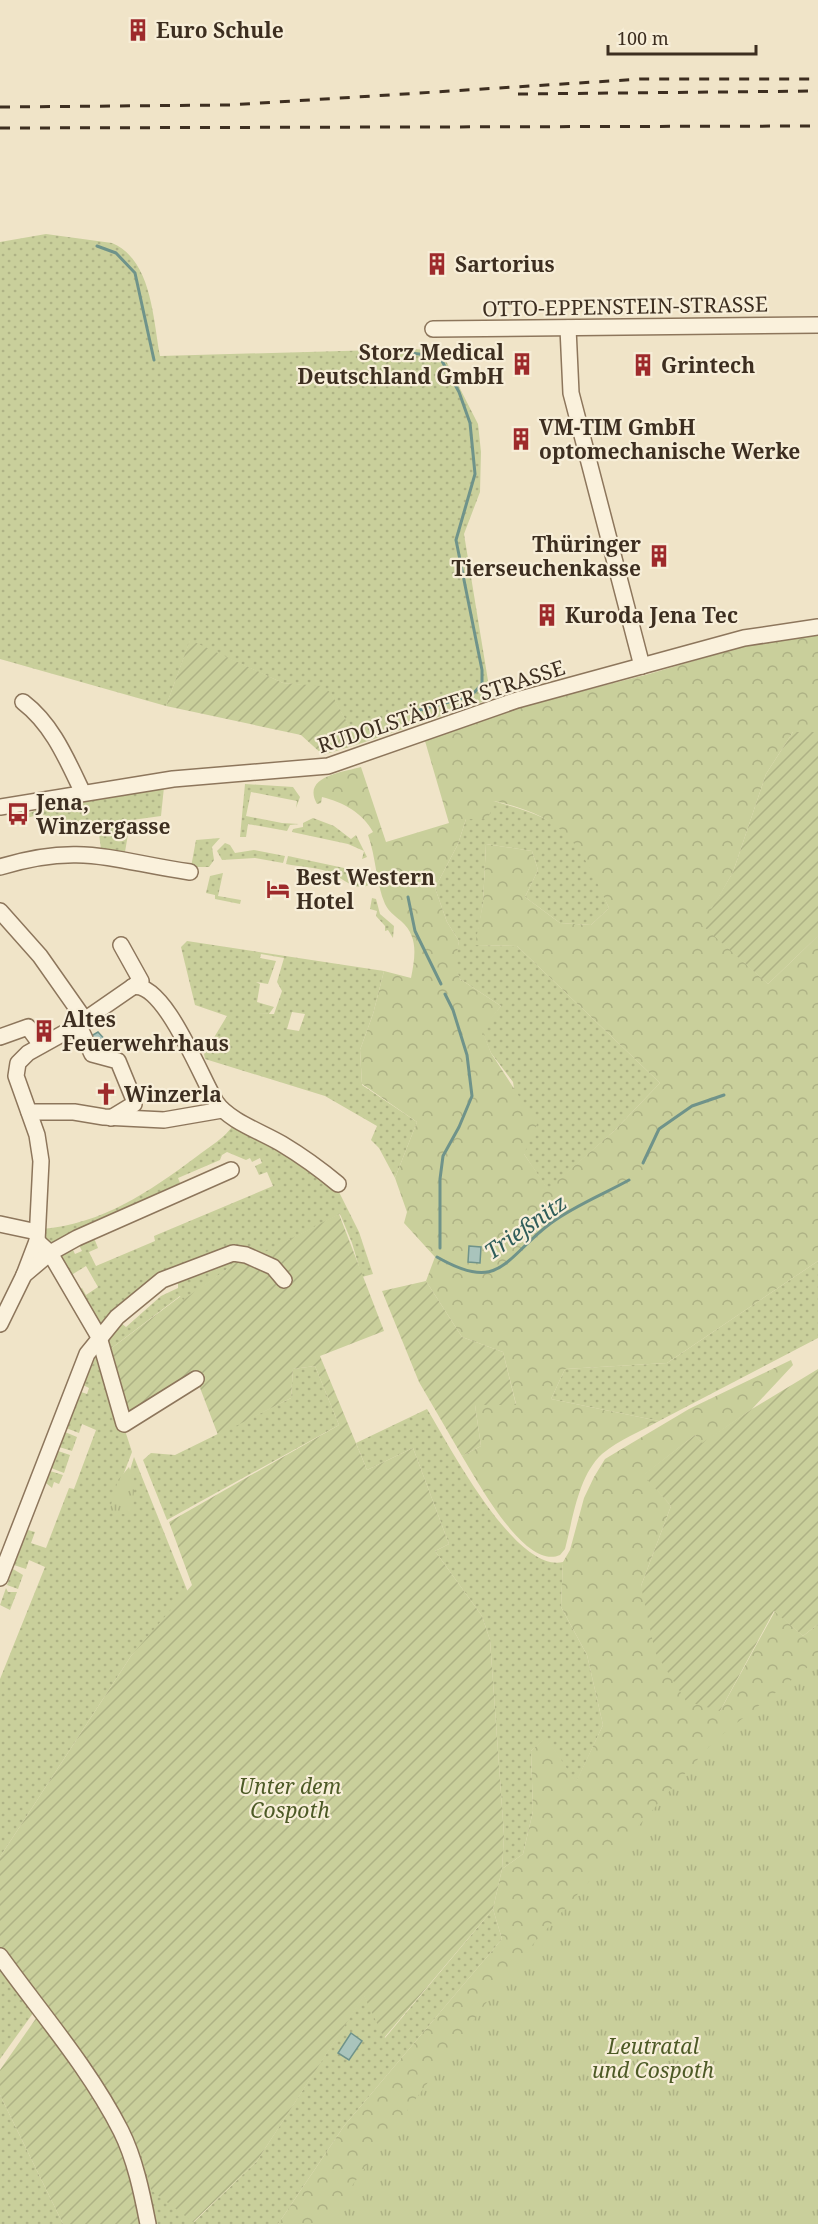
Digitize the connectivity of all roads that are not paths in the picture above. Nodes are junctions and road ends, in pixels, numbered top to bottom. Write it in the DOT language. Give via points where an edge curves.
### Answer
graph roads {
  1 [pos="818,325"];
  2 [pos="568,328"];
  3 [pos="433,329"];
  4 [pos="818,627"];
  5 [pos="642,666"];
  6 [pos="23,702"];
  7 [pos="83,793"];
  8 [pos="0,807"];
  9 [pos="0,867"];
  10 [pos="190,872"];
  11 [pos="0,911"];
  12 [pos="122,945"];
  13 [pos="132,987"];
  14 [pos="82,1022"];
  15 [pos="0,1037"];
  16 [pos="41,1045"];
  17 [pos="222,1110"];
  18 [pos="29,1112"];
  19 [pos="111,1118"];
  20 [pos="231,1170"];
  21 [pos="338,1184"];
  22 [pos="0,1224"];
  23 [pos="37,1237"];
  24 [pos="50,1253"];
  25 [pos="24,1275"];
  26 [pos="284,1280"];
  27 [pos="0,1324"];
  28 [pos="99,1337"];
  29 [pos="196,1379"];
  30 [pos="0,1578"];
  31 [pos="0,1956"];
  32 [pos="148,2224"];
  1 -- 2 [label="street, OTTO-EPPENSTEIN-STRASSE"];
  2 -- 3 [label="street, OTTO-EPPENSTEIN-STRASSE"];
  2 -- 5 [label="street" via="568,367 574,404"];
  4 -- 5 [label="street, RUDOLSTÄDTER STRASSE" via="744,638"];
  5 -- 7 [label="street, RUDOLSTÄDTER STRASSE" via="517,700 328,766 173,779"];
  6 -- 7 [label="street" via="48,728"];
  7 -- 8 [label="street, RUDOLSTÄDTER STRASSE"];
  9 -- 10 [label="street" via="81,853"];
  11 -- 14 [label="street" via="40,956"];
  12 -- 13 [label="street" via="141,981"];
  13 -- 14 [label="street"];
  13 -- 17 [label="street" via="144,988 168,1016"];
  14 -- 16 [label="street"];
  14 -- 19 [label="street" via="92,1054 113,1058 120,1064 134,1100 134,1104"];
  15 -- 16 [label="street" via="28,1027"];
  16 -- 18 [label="street" via="22,1058 16,1069"];
  17 -- 19 [label="street" via="169,1120"];
  17 -- 21 [label="street" via="302,1156"];
  18 -- 19 [label="street"];
  18 -- 23 [label="street" via="41,1161"];
  20 -- 24 [label="street"];
  22 -- 23 [label="street"];
  23 -- 24 [label="street"];
  23 -- 25 [label="street"];
  24 -- 25 [label="street"];
  24 -- 28 [label="street"];
  25 -- 27 [label="street"];
  26 -- 28 [label="street" via="273,1267 233,1253 162,1280"];
  28 -- 29 [label="street" via="124,1424"];
  28 -- 30 [label="street" via="87,1354 67,1402"];
  31 -- 32 [label="street" via="65,2044 122,2132"];
}
